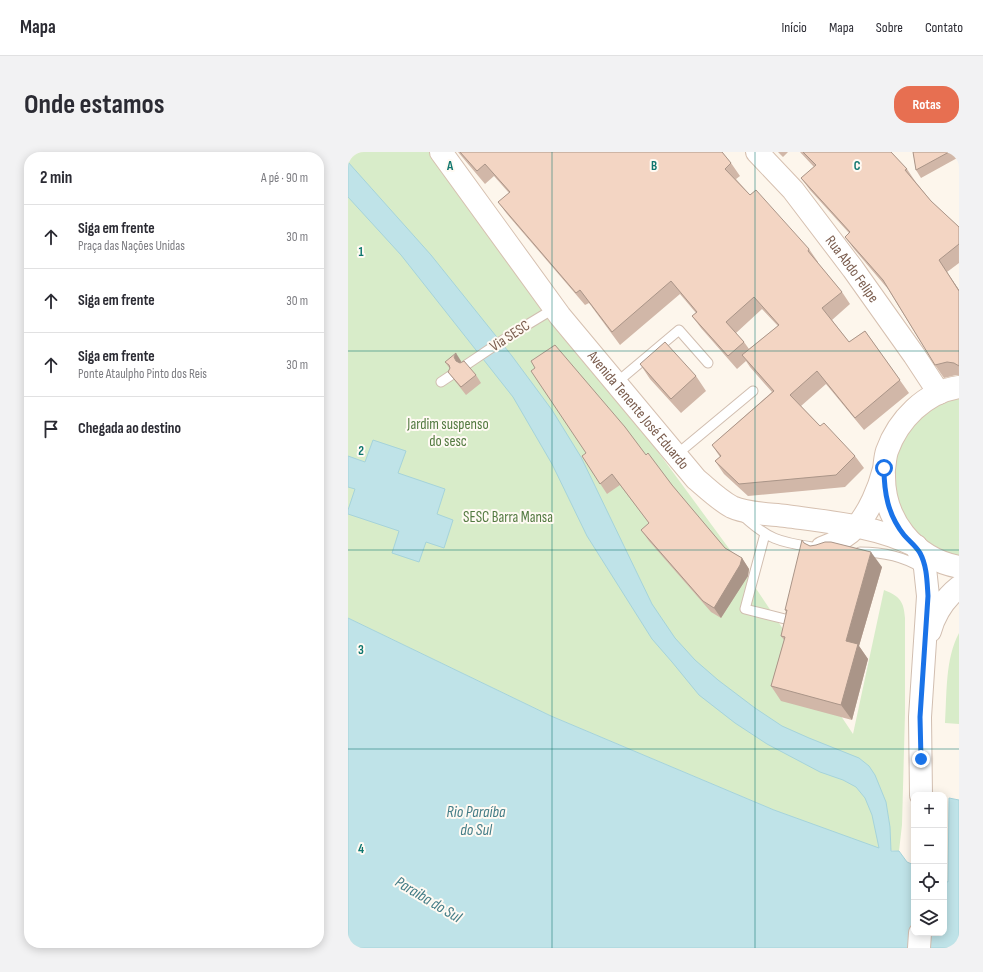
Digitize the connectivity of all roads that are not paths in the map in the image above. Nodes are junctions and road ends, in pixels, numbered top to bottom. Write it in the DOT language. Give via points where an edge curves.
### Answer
graph roads {
  1 [pos="440,152"];
  2 [pos="757,152"];
  3 [pos="555,308"];
  4 [pos="708,363"];
  5 [pos="466,365"];
  6 [pos="450,376"];
  7 [pos="441,382"];
  8 [pos="616,383"];
  9 [pos="959,387"];
  10 [pos="753,391"];
  11 [pos="938,393"];
  12 [pos="676,455"];
  13 [pos="884,468"];
  14 [pos="733,507"];
  15 [pos="856,527"];
  16 [pos="765,534"];
  17 [pos="916,546"];
  18 [pos="818,550"];
  19 [pos="853,551"];
  20 [pos="959,567"];
  21 [pos="925,572"];
  22 [pos="959,587"];
  23 [pos="793,606"];
  24 [pos="924,655"];
  25 [pos="921,792"];
  26 [pos="920,936"];
  27 [pos="919,948"];
  1 -- 3 [label="main road, Avenida Tenente José Eduardo"];
  2 -- 11 [label="main road, Rua Abdo Felipe" via="793,190 853,269"];
  3 -- 5 [label="lane, Via SESC"];
  3 -- 8 [label="main road, Avenida Tenente José Eduardo"];
  4 -- 8 [label="lane" via="680,330"];
  6 -- 7 [label="lane"];
  8 -- 12 [label="main road, Avenida Tenente José Eduardo"];
  9 -- 11 [label="main road"];
  10 -- 12 [label="lane"];
  11 -- 13 [label="main road" via="911,411 901,423 887,452"];
  12 -- 14 [label="main road, Avenida Tenente José Eduardo" via="696,479"];
  13 -- 15 [label="main road" via="871,502"];
  13 -- 17 [label="main road" via="885,493 892,516 905,536"];
  14 -- 15 [label="main road, Avenida Tenente José Eduardo" via="751,512"];
  14 -- 16 [label="lane"];
  15 -- 17 [label="main road, Avenida Tenente José Eduardo" via="894,536"];
  15 -- 18 [label="main road" via="842,539"];
  16 -- 18 [label="lane"];
  16 -- 23 [label="lane" via="745,609 789,620"];
  17 -- 20 [label="main road" via="932,558"];
  17 -- 21 [label="main road" via="923,560"];
  19 -- 21 [label="lane" via="891,554 914,563"];
  21 -- 24 [label="main road" via="928,596"];
  22 -- 24 [label="main road" via="939,608 933,620"];
  24 -- 25 [label="main road" via="920,717"];
  26 -- 27 [label="main road"];
}
